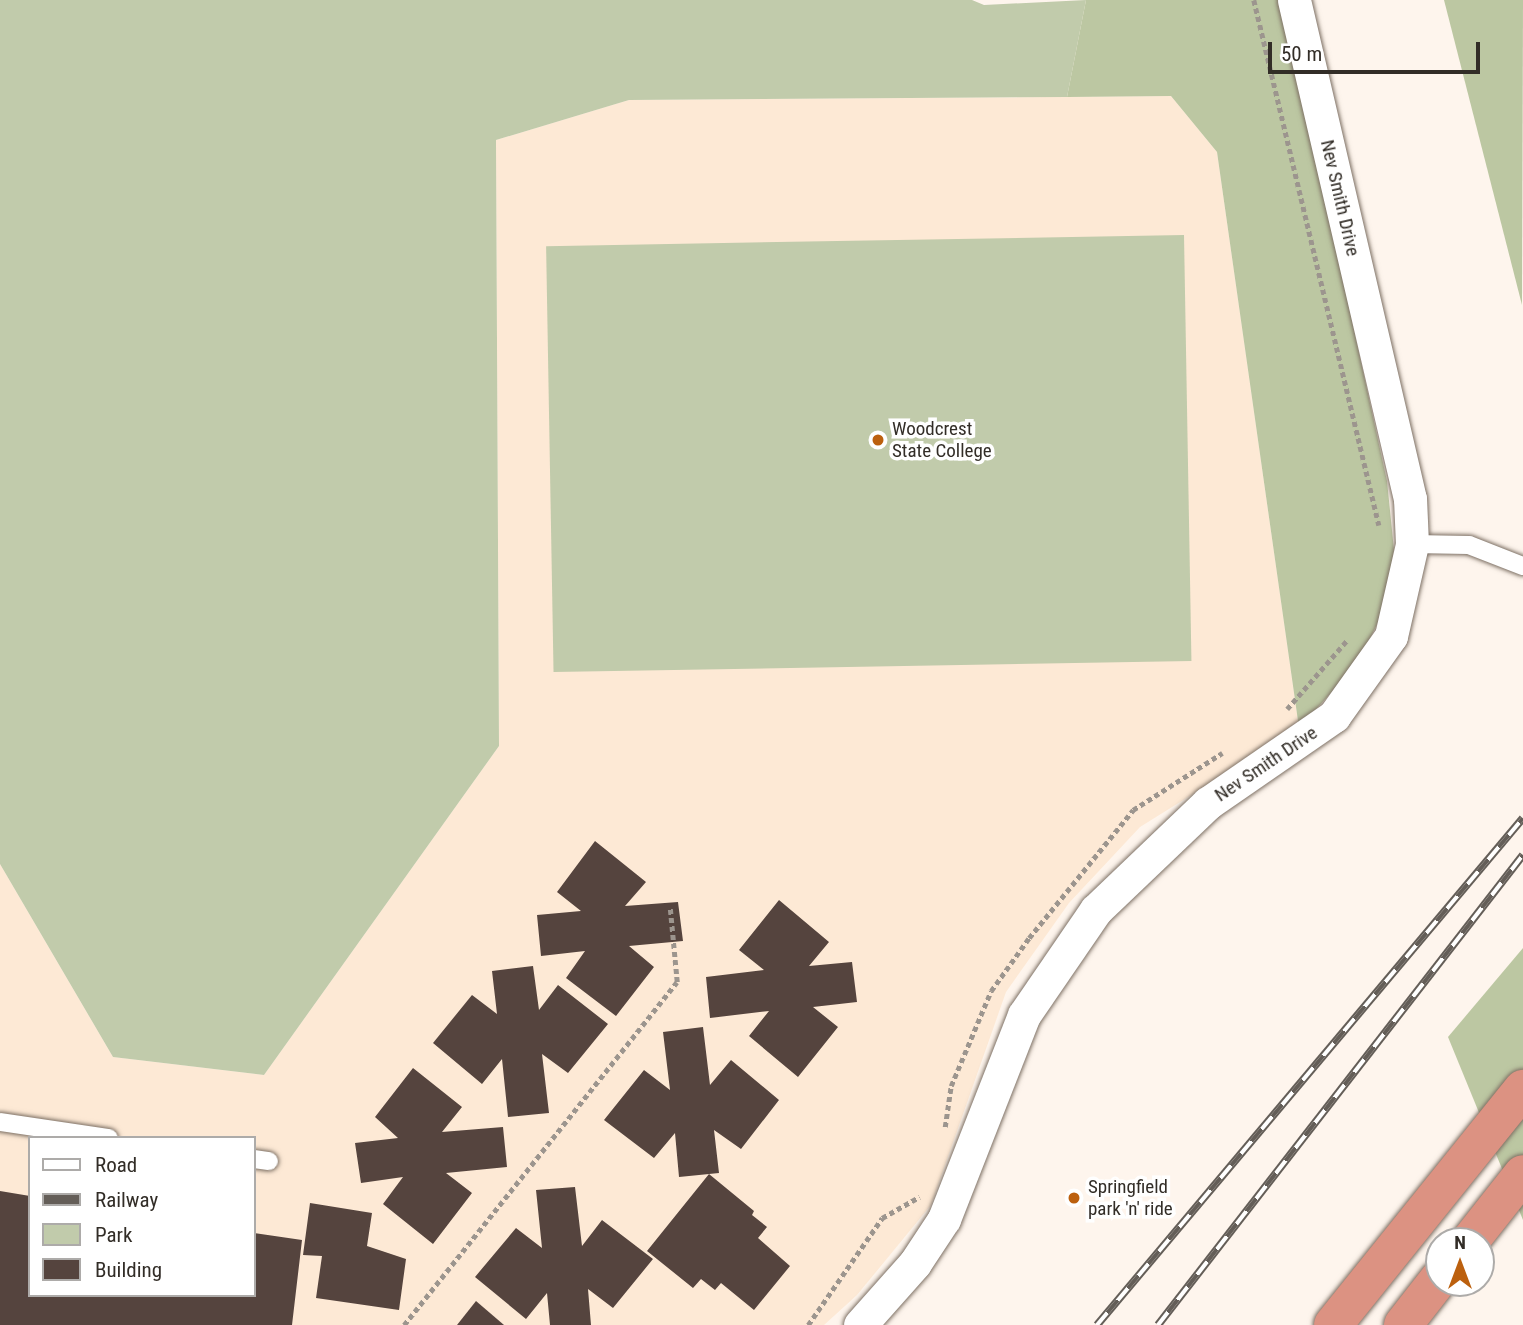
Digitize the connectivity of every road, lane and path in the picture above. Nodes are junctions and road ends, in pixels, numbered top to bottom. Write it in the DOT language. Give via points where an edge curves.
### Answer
graph roads {
  1 [pos="1254,0"];
  2 [pos="1294,0"];
  3 [pos="1397,543"];
  4 [pos="1523,566"];
  5 [pos="1356,630"];
  6 [pos="1277,720"];
  7 [pos="1230,748"];
  8 [pos="670,908"];
  9 [pos="1523,1089"];
  10 [pos="0,1122"];
  11 [pos="95,1136"];
  12 [pos="941,1142"];
  13 [pos="1523,1174"];
  14 [pos="923,1193"];
  15 [pos="1481,1227"];
  16 [pos="1425,1297"];
  17 [pos="404,1325"];
  18 [pos="808,1325"];
  19 [pos="860,1325"];
  20 [pos="1333,1325"];
  21 [pos="1403,1325"];
  1 -- 3 [label="path"];
  2 -- 3 [label="street, Nev Smith Drive" via="1410,499"];
  3 -- 4 [label="lane" via="1468,545"];
  3 -- 19 [label="street, Nev Smith Drive" via="1391,636 1334,716 1190,818 1123,878 1089,920 1024,1015 944,1219 915,1263"];
  5 -- 6 [label="path"];
  7 -- 12 [label="path" via="1133,810 1029,938 991,991 951,1086"];
  8 -- 17 [label="path" via="677,982"];
  9 -- 20 [label="highway"];
  10 -- 11 [label="lane"];
  13 -- 15 [label="highway"];
  14 -- 18 [label="path" via="882,1218"];
  16 -- 21 [label="highway"];
}
